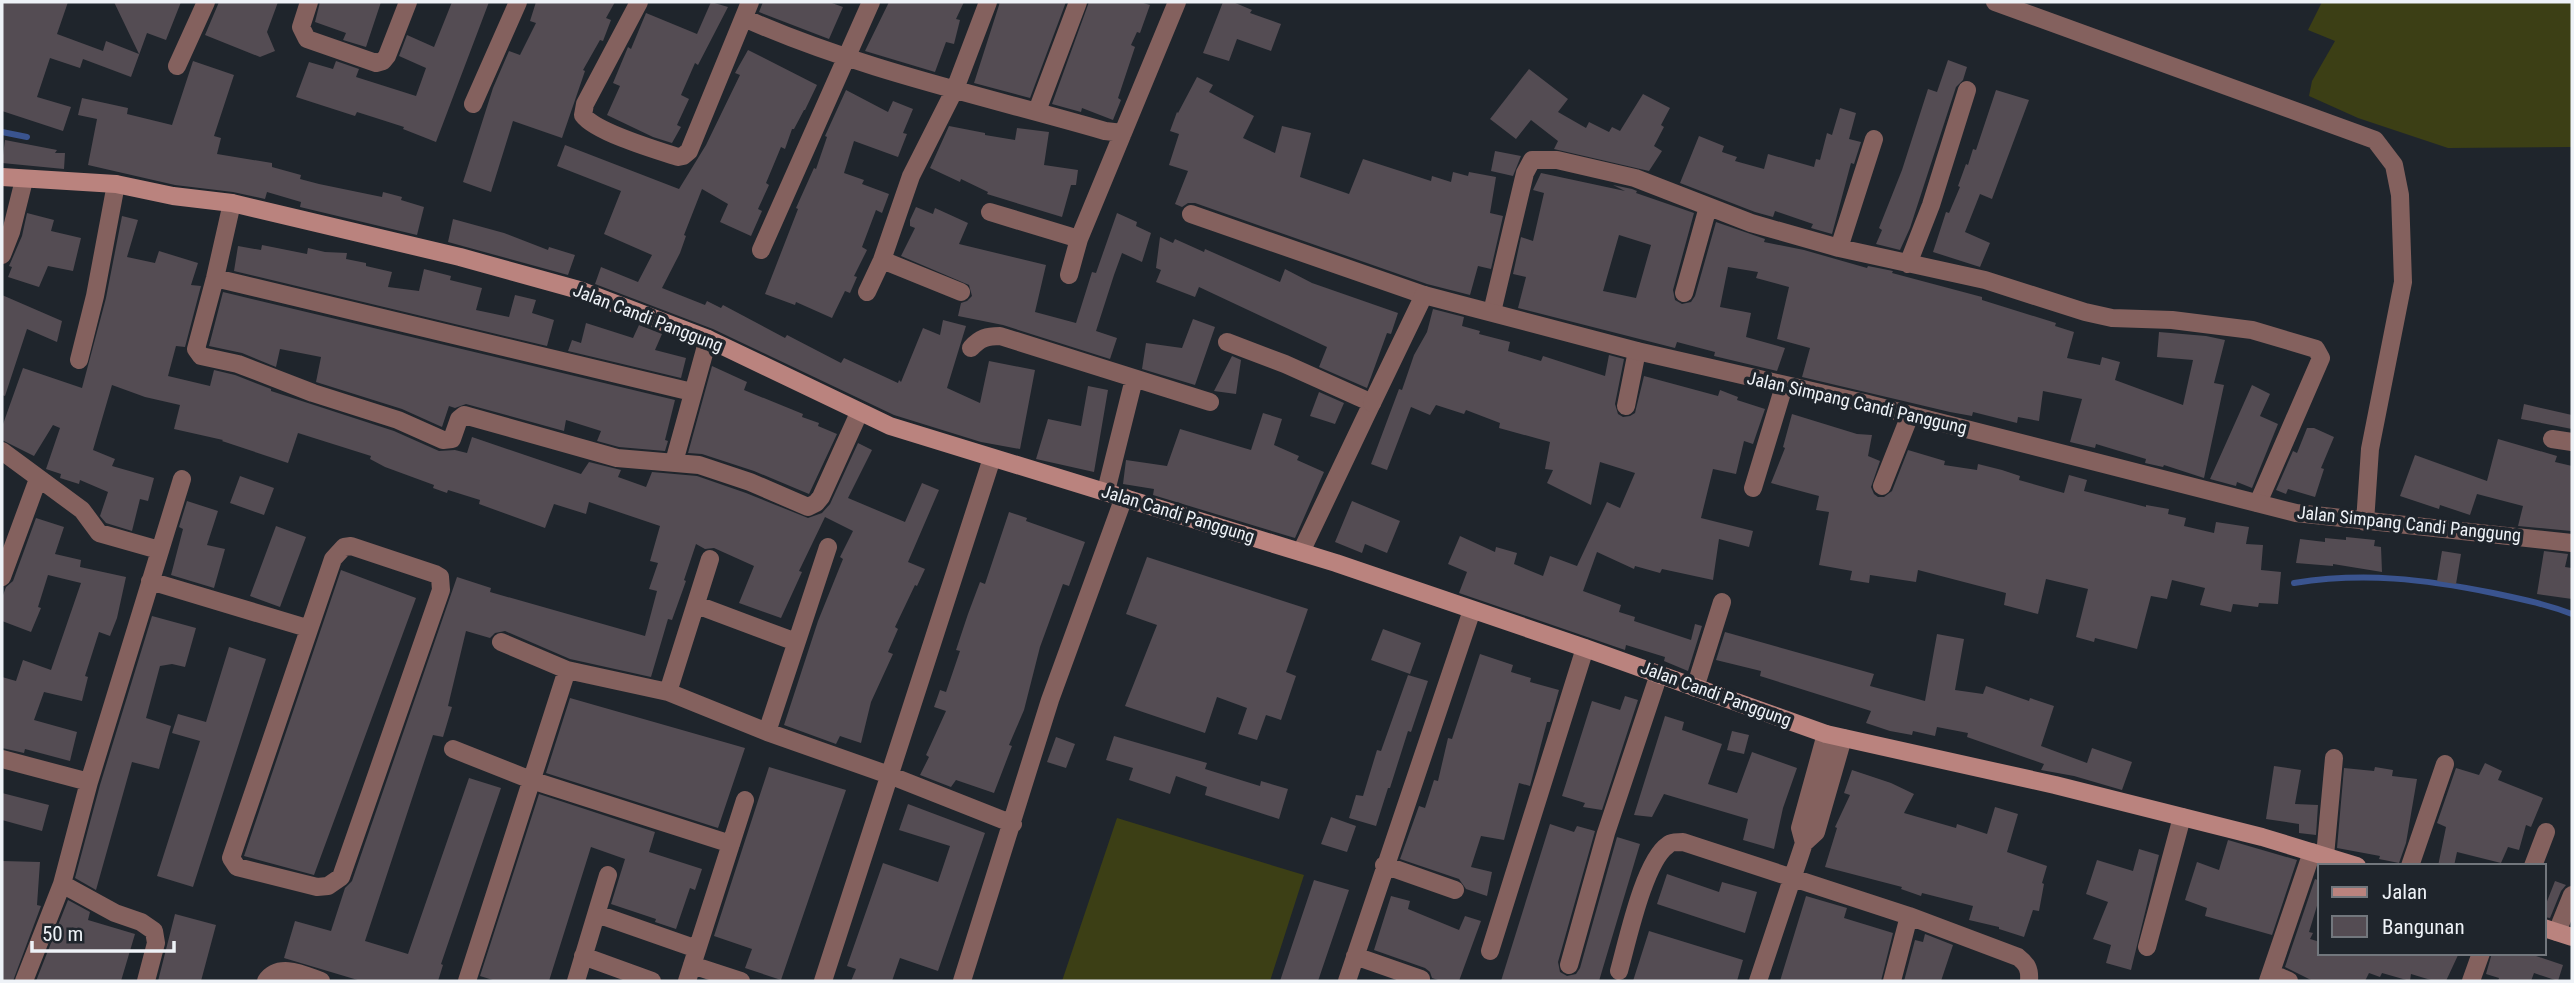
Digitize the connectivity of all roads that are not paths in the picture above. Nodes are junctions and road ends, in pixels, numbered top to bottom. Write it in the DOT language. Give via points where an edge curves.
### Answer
graph roads {
  1 [pos="206,2"];
  2 [pos="309,2"];
  3 [pos="408,2"];
  4 [pos="518,2"];
  5 [pos="639,2"];
  6 [pos="871,2"];
  7 [pos="988,2"];
  8 [pos="1079,2"];
  9 [pos="1177,2"];
  10 [pos="1994,2"];
  11 [pos="747,10"];
  12 [pos="848,58"];
  13 [pos="177,66"];
  14 [pos="956,89"];
  15 [pos="1967,90"];
  16 [pos="473,104"];
  17 [pos="1037,111"];
  18 [pos="1123,133"];
  19 [pos="1874,139"];
  20 [pos="2,177"];
  21 [pos="24,180"];
  22 [pos="116,184"];
  23 [pos="232,203"];
  24 [pos="1708,207"];
  25 [pos="990,212"];
  26 [pos="1191,214"];
  27 [pos="1079,239"];
  28 [pos="1839,248"];
  29 [pos="761,250"];
  30 [pos="2,255"];
  31 [pos="882,260"];
  32 [pos="1908,264"];
  33 [pos="1069,275"];
  34 [pos="215,278"];
  35 [pos="867,292"];
  36 [pos="961,292"];
  37 [pos="1684,293"];
  38 [pos="1424,295"];
  39 [pos="1492,312"];
  40 [pos="708,339"];
  41 [pos="1227,342"];
  42 [pos="971,348"];
  43 [pos="1637,351"];
  44 [pos="79,360"];
  45 [pos="1134,379"];
  46 [pos="1784,386"];
  47 [pos="692,392"];
  48 [pos="1210,402"];
  49 [pos="1371,404"];
  50 [pos="1626,406"];
  51 [pos="859,413"];
  52 [pos="1910,415"];
  53 [pos="2552,439"];
  54 [pos="2572,442"];
  55 [pos="2,451"];
  56 [pos="992,458"];
  57 [pos="674,462"];
  58 [pos="38,479"];
  59 [pos="182,480"];
  60 [pos="1882,486"];
  61 [pos="1753,488"];
  62 [pos="1106,491"];
  63 [pos="1124,497"];
  64 [pos="2258,503"];
  65 [pos="2365,522"];
  66 [pos="2572,543"];
  67 [pos="828,547"];
  68 [pos="159,550"];
  69 [pos="1301,552"];
  70 [pos="710,559"];
  71 [pos="2,578"];
  72 [pos="150,581"];
  73 [pos="1722,602"];
  74 [pos="697,605"];
  75 [pos="1472,610"];
  76 [pos="307,628"];
  77 [pos="500,642"];
  78 [pos="796,642"];
  79 [pos="1585,648"];
  80 [pos="567,670"];
  81 [pos="1659,674"];
  82 [pos="1695,688"];
  83 [pos="668,692"];
  84 [pos="767,732"];
  85 [pos="1834,736"];
  86 [pos="453,749"];
  87 [pos="2334,758"];
  88 [pos="2,759"];
  89 [pos="2445,764"];
  90 [pos="889,775"];
  91 [pos="531,780"];
  92 [pos="89,782"];
  93 [pos="745,800"];
  94 [pos="2182,817"];
  95 [pos="1013,824"];
  96 [pos="2546,832"];
  97 [pos="731,844"];
  98 [pos="2319,854"];
  99 [pos="2351,864"];
  100 [pos="2411,864"];
  101 [pos="2534,864"];
  102 [pos="1384,865"];
  103 [pos="608,875"];
  104 [pos="1791,878"];
  105 [pos="62,884"];
  106 [pos="1455,890"];
  107 [pos="2572,895"];
  108 [pos="597,914"];
  109 [pos="1909,916"];
  110 [pos="2558,932"];
  111 [pos="2147,947"];
  112 [pos="1490,951"];
  113 [pos="2480,955"];
  114 [pos="583,956"];
  115 [pos="1355,956"];
  116 [pos="692,965"];
  117 [pos="1569,965"];
  118 [pos="1619,971"];
  119 [pos="2269,977"];
  120 [pos="1421,979"];
  121 [pos="24,981"];
  122 [pos="146,981"];
  123 [pos="266,981"];
  124 [pos="321,981"];
  125 [pos="467,981"];
  126 [pos="576,981"];
  127 [pos="652,981"];
  128 [pos="741,981"];
  129 [pos="823,981"];
  130 [pos="962,981"];
  131 [pos="1347,981"];
  132 [pos="1758,981"];
  133 [pos="1892,981"];
  134 [pos="2029,981"];
  135 [pos="2289,981"];
  136 [pos="2471,981"];
  1 -- 13 [label="street"];
  2 -- 3 [label="street" via="301,27 307,39 376,63 387,56"];
  4 -- 16 [label="street"];
  5 -- 11 [label="street" via="583,115 611,133 678,157 688,151"];
  6 -- 12 [label="street"];
  7 -- 14 [label="street"];
  8 -- 17 [label="street"];
  9 -- 18 [label="street"];
  10 -- 65 [label="street" via="2375,140 2394,165 2400,195 2403,282 2370,449"];
  11 -- 12 [label="street" via="784,36"];
  12 -- 14 [label="street"];
  12 -- 29 [label="street"];
  14 -- 17 [label="street"];
  14 -- 31 [label="street" via="911,176"];
  15 -- 32 [label="street"];
  17 -- 18 [label="street"];
  18 -- 27 [label="street"];
  19 -- 28 [label="street"];
  20 -- 21 [label="main road, Jalan Candi Panggung"];
  21 -- 22 [label="main road, Jalan Candi Panggung"];
  21 -- 30 [label="street"];
  22 -- 23 [label="main road, Jalan Candi Panggung"];
  22 -- 44 [label="street"];
  23 -- 34 [label="street"];
  23 -- 40 [label="main road, Jalan Candi Panggung" via="579,290"];
  24 -- 28 [label="street"];
  24 -- 37 [label="street"];
  24 -- 39 [label="street" via="1635,178 1557,160 1532,160"];
  25 -- 27 [label="street"];
  26 -- 38 [label="street, Jalan Simpang Candi Panggung"];
  27 -- 33 [label="street"];
  28 -- 32 [label="street"];
  31 -- 35 [label="street"];
  31 -- 36 [label="street"];
  32 -- 64 [label="street" via="1985,280 2112,318 2252,330 2316,349 2321,353 2320,365"];
  34 -- 47 [label="street"];
  34 -- 57 [label="street" via="196,349 201,356 238,364 443,440 453,439 464,415 617,458"];
  38 -- 39 [label="street, Jalan Simpang Candi Panggung"];
  38 -- 49 [label="street"];
  39 -- 43 [label="street, Jalan Simpang Candi Panggung"];
  40 -- 47 [label="street"];
  40 -- 51 [label="main road, Jalan Candi Panggung"];
  41 -- 49 [label="street"];
  42 -- 45 [label="street" via="988,336 1000,336"];
  43 -- 46 [label="street, Jalan Simpang Candi Panggung"];
  43 -- 50 [label="street"];
  45 -- 48 [label="street"];
  45 -- 62 [label="street"];
  46 -- 52 [label="street, Jalan Simpang Candi Panggung"];
  46 -- 61 [label="street"];
  47 -- 57 [label="street"];
  49 -- 69 [label="street"];
  51 -- 56 [label="main road, Jalan Candi Panggung"];
  51 -- 57 [label="street" via="821,497 808,507 750,482"];
  52 -- 60 [label="street"];
  52 -- 64 [label="street, Jalan Simpang Candi Panggung"];
  53 -- 54 [label="street"];
  55 -- 58 [label="street"];
  56 -- 62 [label="main road, Jalan Candi Panggung"];
  56 -- 90 [label="street"];
  58 -- 68 [label="street" via="82,510 99,533"];
  58 -- 71 [label="street"];
  59 -- 68 [label="street"];
  62 -- 63 [label="main road, Jalan Candi Panggung"];
  63 -- 69 [label="main road, Jalan Candi Panggung"];
  63 -- 95 [label="street" via="1050,700"];
  64 -- 65 [label="street, Jalan Simpang Candi Panggung"];
  65 -- 66 [label="street, Jalan Simpang Candi Panggung"];
  67 -- 78 [label="street"];
  68 -- 72 [label="street"];
  69 -- 75 [label="main road, Jalan Candi Panggung"];
  70 -- 74 [label="street"];
  72 -- 76 [label="street"];
  72 -- 92 [label="street"];
  73 -- 82 [label="street"];
  74 -- 78 [label="street"];
  74 -- 83 [label="street"];
  75 -- 79 [label="main road, Jalan Candi Panggung"];
  75 -- 102 [label="street"];
  76 -- 76 [label="street" via="230,858 237,867 317,887 341,877 441,590 440,578 344,547 333,559"];
  77 -- 80 [label="street"];
  78 -- 84 [label="street"];
  79 -- 81 [label="main road, Jalan Candi Panggung"];
  79 -- 112 [label="street"];
  80 -- 83 [label="street"];
  80 -- 91 [label="street"];
  81 -- 82 [label="main road, Jalan Candi Panggung"];
  81 -- 117 [label="street" via="1606,833"];
  82 -- 85 [label="main road, Jalan Candi Panggung"];
  83 -- 84 [label="street"];
  84 -- 90 [label="street"];
  85 -- 94 [label="main road, Jalan Candi Panggung"];
  85 -- 104 [label="street" via="1816,832 1804,843"];
  86 -- 91 [label="street"];
  87 -- 98 [label="street"];
  88 -- 92 [label="street"];
  89 -- 100 [label="street"];
  90 -- 95 [label="street"];
  90 -- 129 [label="street"];
  91 -- 97 [label="street"];
  91 -- 125 [label="street"];
  92 -- 105 [label="street"];
  93 -- 97 [label="street"];
  94 -- 98 [label="main road, Jalan Candi Panggung"];
  94 -- 111 [label="street"];
  95 -- 130 [label="street"];
  96 -- 101 [label="street"];
  97 -- 116 [label="street"];
  98 -- 99 [label="main road, Jalan Candi Panggung"];
  98 -- 119 [label="street"];
  102 -- 106 [label="street"];
  102 -- 115 [label="street"];
  103 -- 108 [label="street"];
  104 -- 109 [label="street"];
  104 -- 118 [label="street" via="1683,842 1669,844 1644,886"];
  104 -- 132 [label="street"];
  105 -- 121 [label="street"];
  105 -- 122 [label="street" via="154,931 156,943"];
  107 -- 110 [label="street"];
  108 -- 114 [label="street"];
  108 -- 116 [label="street"];
  109 -- 133 [label="street"];
  109 -- 134 [label="street" via="2018,957 2027,964"];
  113 -- 136 [label="street"];
  114 -- 126 [label="street"];
  114 -- 127 [label="street"];
  115 -- 120 [label="street"];
  115 -- 131 [label="street"];
  116 -- 128 [label="street"];
  119 -- 135 [label="street"];
  123 -- 124 [label="street" via="280,971"];
}
